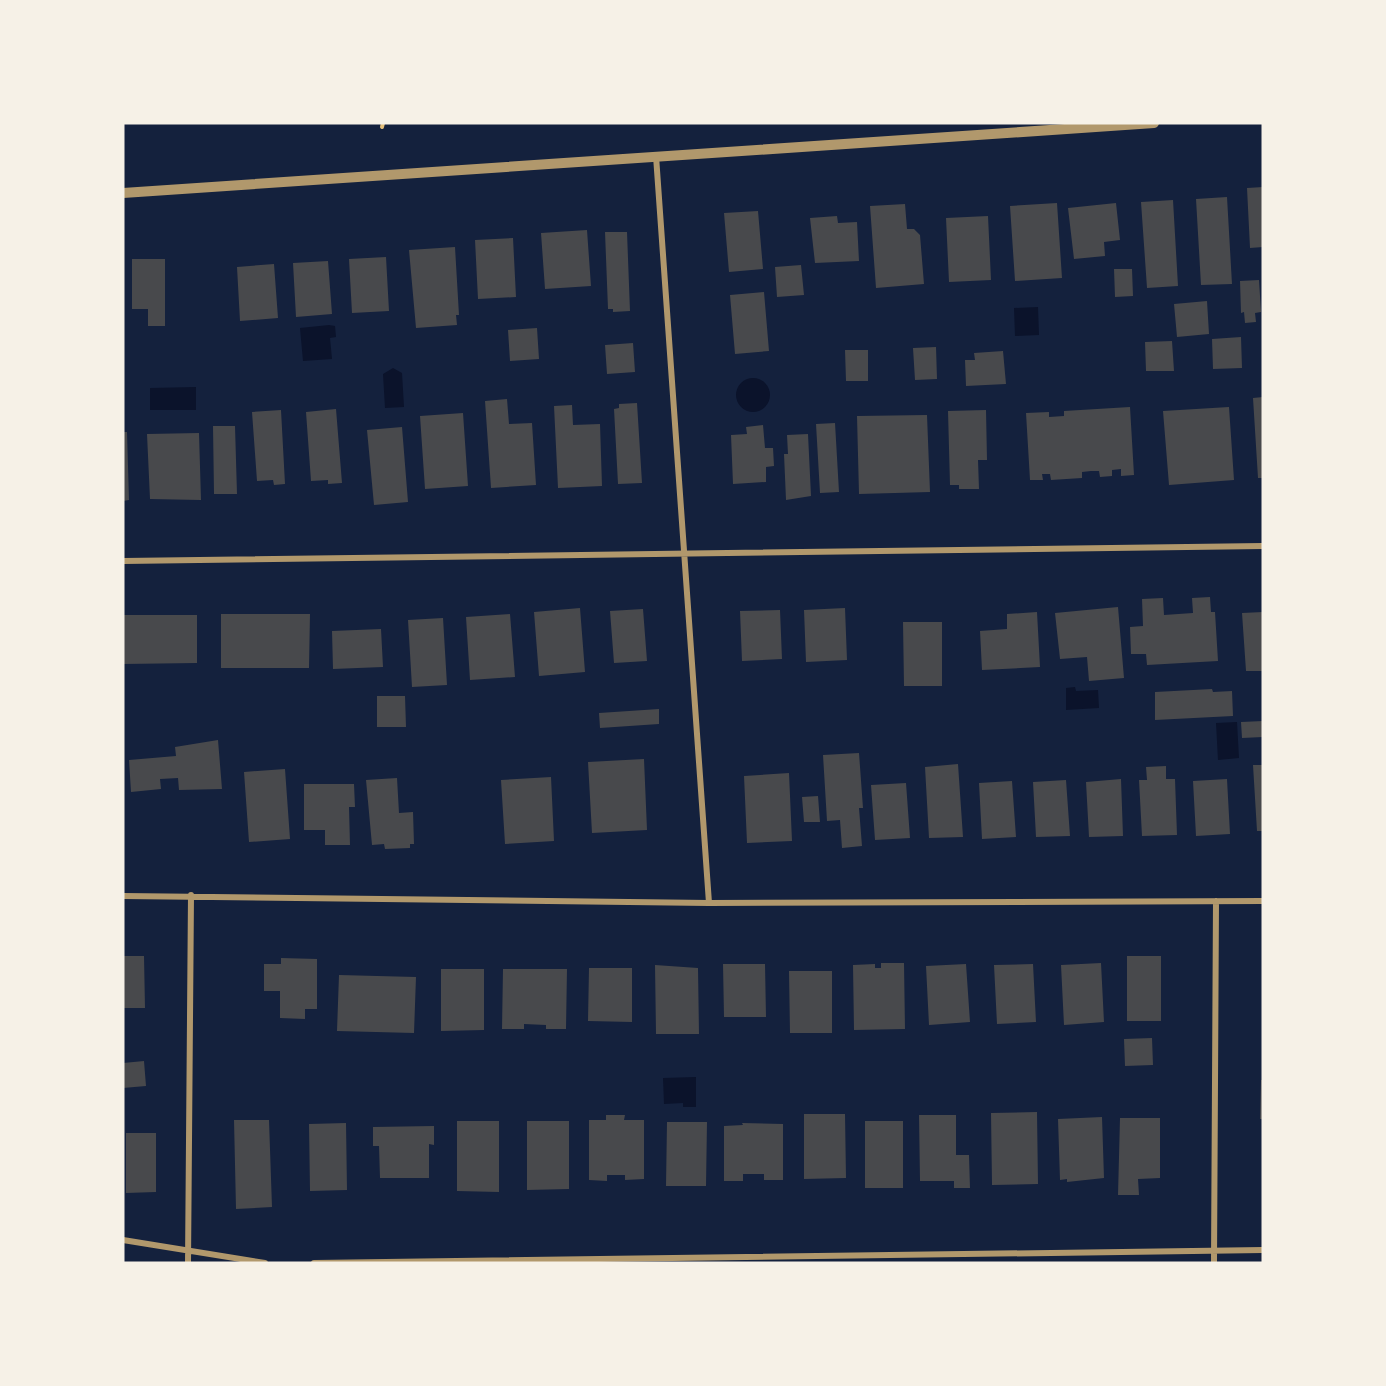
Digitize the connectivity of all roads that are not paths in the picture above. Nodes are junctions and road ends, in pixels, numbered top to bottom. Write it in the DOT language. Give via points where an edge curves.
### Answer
graph roads {
  1 [pos="1155,123"];
  2 [pos="656,156"];
  3 [pos="123,193"];
  4 [pos="1263,546"];
  5 [pos="682,552"];
  6 [pos="123,561"];
  7 [pos="191,895"];
  8 [pos="123,896"];
  9 [pos="1216,901"];
  10 [pos="1263,901"];
  11 [pos="709,903"];
  12 [pos="123,1240"];
  13 [pos="1263,1250"];
  14 [pos="188,1251"];
  15 [pos="1214,1251"];
  16 [pos="188,1263"];
  17 [pos="265,1263"];
  18 [pos="314,1263"];
  19 [pos="1214,1263"];
  1 -- 2 [label="street"];
  2 -- 3 [label="street"];
  2 -- 5 [label="street"];
  4 -- 5 [label="street"];
  5 -- 6 [label="street"];
  5 -- 11 [label="street"];
  7 -- 8 [label="street"];
  7 -- 11 [label="street"];
  7 -- 14 [label="street"];
  9 -- 10 [label="street"];
  9 -- 11 [label="street"];
  9 -- 15 [label="street"];
  12 -- 14 [label="street"];
  13 -- 15 [label="street"];
  14 -- 16 [label="street"];
  14 -- 17 [label="street"];
  15 -- 18 [label="street"];
  15 -- 19 [label="street"];
}
